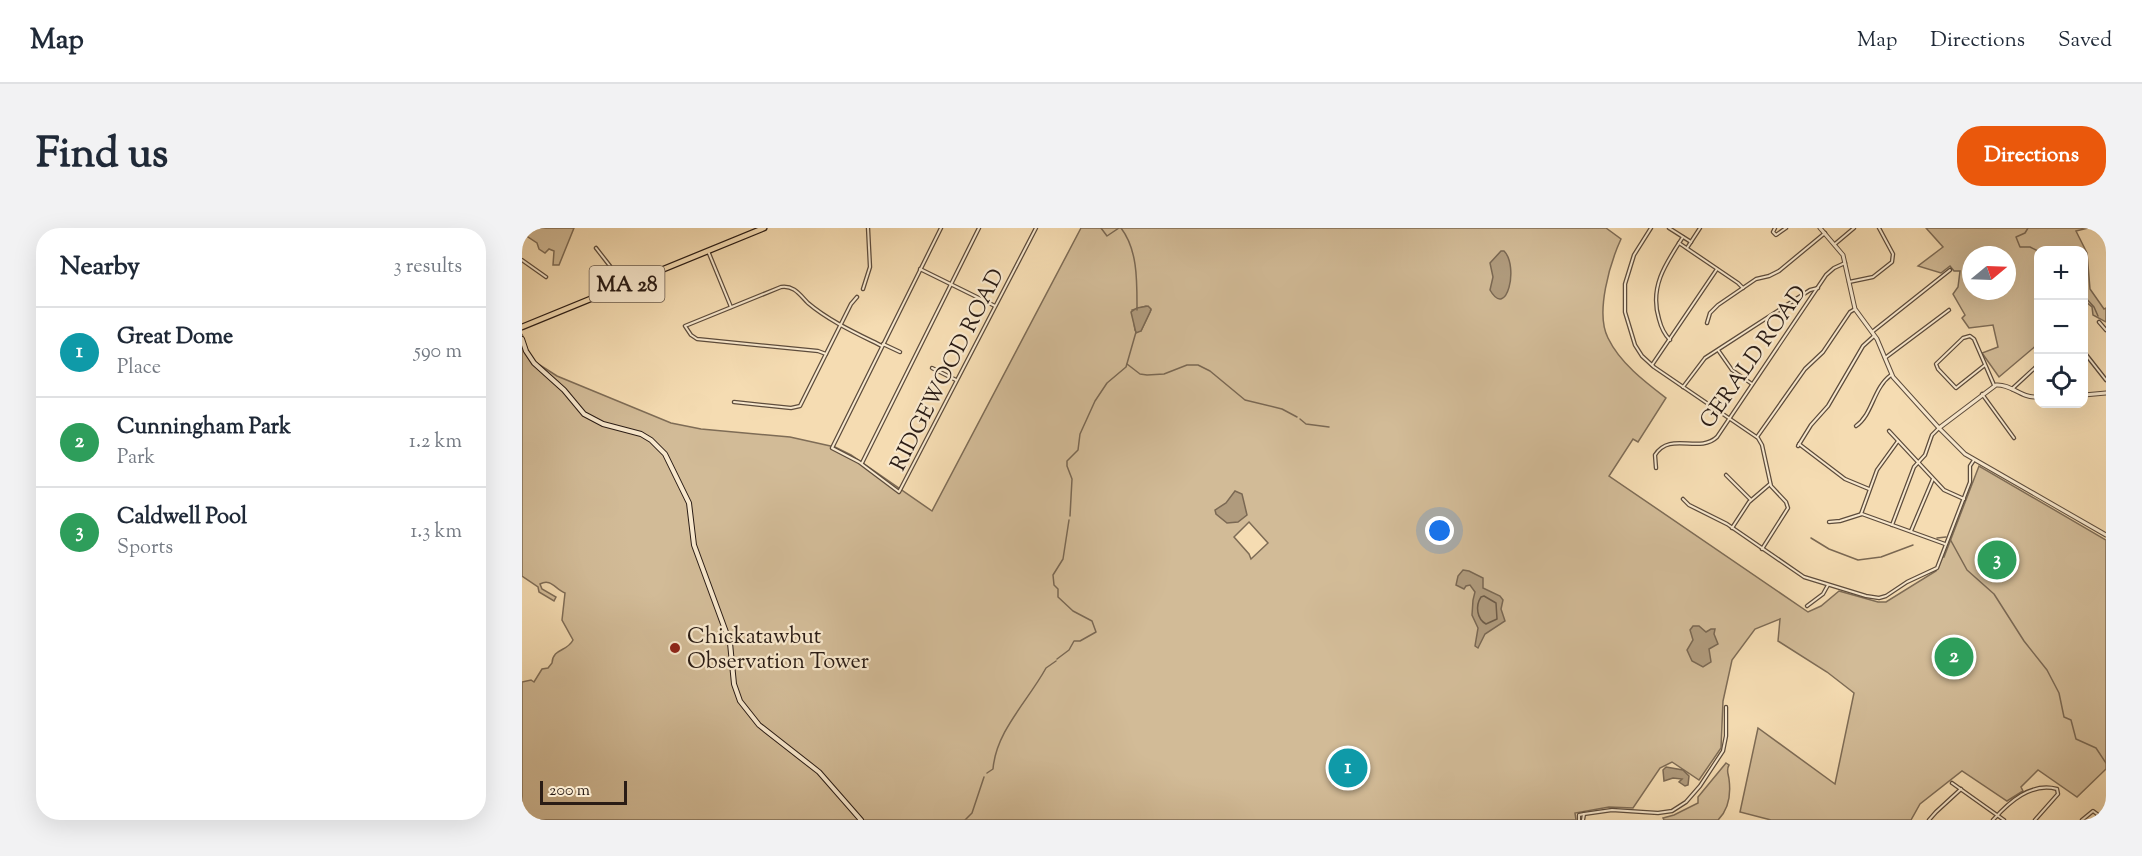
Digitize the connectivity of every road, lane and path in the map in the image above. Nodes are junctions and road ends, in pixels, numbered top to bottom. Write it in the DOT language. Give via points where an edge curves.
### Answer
graph roads {
  1 [pos="765,228"];
  2 [pos="868,228"];
  3 [pos="941,228"];
  4 [pos="979,228"];
  5 [pos="1036,228"];
  6 [pos="1651,228"];
  7 [pos="1669,228"];
  8 [pos="1700,228"];
  9 [pos="1776,228"];
  10 [pos="1786,228"];
  11 [pos="1820,228"];
  12 [pos="1854,228"];
  13 [pos="1879,228"];
  14 [pos="1781,231"];
  15 [pos="1825,233"];
  16 [pos="1683,237"];
  17 [pos="1691,242"];
  18 [pos="1679,243"];
  19 [pos="1835,244"];
  20 [pos="596,248"];
  21 [pos="1687,248"];
  22 [pos="708,251"];
  23 [pos="522,260"];
  24 [pos="1846,262"];
  25 [pos="920,269"];
  26 [pos="1717,269"];
  27 [pos="1950,270"];
  28 [pos="546,277"];
  29 [pos="1849,282"];
  30 [pos="951,284"];
  31 [pos="619,287"];
  32 [pos="1743,288"];
  33 [pos="1818,288"];
  34 [pos="863,289"];
  35 [pos="857,297"];
  36 [pos="995,306"];
  37 [pos="731,307"];
  38 [pos="1855,309"];
  39 [pos="1949,310"];
  40 [pos="2100,322"];
  41 [pos="1707,323"];
  42 [pos="841,324"];
  43 [pos="522,327"];
  44 [pos="2106,330"];
  45 [pos="1873,333"];
  46 [pos="522,339"];
  47 [pos="1670,340"];
  48 [pos="883,345"];
  49 [pos="1718,350"];
  50 [pos="900,352"];
  51 [pos="826,354"];
  52 [pos="2086,354"];
  53 [pos="1886,358"];
  54 [pos="1652,365"];
  55 [pos="1985,365"];
  56 [pos="932,368"];
  57 [pos="2034,369"];
  58 [pos="1892,374"];
  59 [pos="957,380"];
  60 [pos="2106,380"];
  61 [pos="1752,384"];
  62 [pos="1994,385"];
  63 [pos="1683,387"];
  64 [pos="2012,389"];
  65 [pos="2106,393"];
  66 [pos="1982,394"];
  67 [pos="2088,394"];
  68 [pos="2034,397"];
  69 [pos="734,402"];
  70 [pos="1730,418"];
  71 [pos="1856,426"];
  72 [pos="1939,428"];
  73 [pos="1889,431"];
  74 [pos="1757,437"];
  75 [pos="2014,438"];
  76 [pos="1898,441"];
  77 [pos="1974,460"];
  78 [pos="862,463"];
  79 [pos="1918,463"];
  80 [pos="1656,468"];
  81 [pos="1726,475"];
  82 [pos="1933,479"];
  83 [pos="1770,484"];
  84 [pos="1869,489"];
  85 [pos="1683,499"];
  86 [pos="1964,499"];
  87 [pos="1751,500"];
  88 [pos="1861,514"];
  89 [pos="1828,522"];
  90 [pos="1892,525"];
  91 [pos="1731,528"];
  92 [pos="1911,532"];
  93 [pos="2106,535"];
  94 [pos="1946,544"];
  95 [pos="1762,549"];
  96 [pos="1828,585"];
  97 [pos="1807,606"];
  98 [pos="1726,707"];
  99 [pos="1952,783"];
  100 [pos="1961,789"];
  101 [pos="1998,814"];
  102 [pos="861,820"];
  103 [pos="1581,820"];
  104 [pos="1929,820"];
  105 [pos="1993,820"];
  106 [pos="2004,820"];
  107 [pos="2035,820"];
  108 [pos="2082,820"];
  109 [pos="2105,820"];
  1 -- 22 [label="main road, MA 28"];
  2 -- 34 [label="street" via="870,267"];
  3 -- 25 [label="street"];
  4 -- 30 [label="street"];
  5 -- 36 [label="street, RIDGEWOOD ROAD"];
  6 -- 54 [label="street" via="1630,265 1624,299 1633,342"];
  7 -- 16 [label="street"];
  8 -- 17 [label="street"];
  9 -- 14 [label="street"];
  9 -- 14 [label="street" via="1774,234"];
  10 -- 14 [label="street"];
  11 -- 15 [label="street"];
  12 -- 19 [label="street"];
  13 -- 29 [label="street" via="1893,252 1892,262 1873,277"];
  15 -- 19 [label="street"];
  15 -- 32 [label="street" via="1779,271"];
  16 -- 17 [label="street"];
  16 -- 18 [label="street"];
  17 -- 21 [label="street"];
  18 -- 21 [label="street"];
  18 -- 47 [label="street" via="1662,270 1656,294 1659,320"];
  19 -- 24 [label="street"];
  20 -- 31 [label="street"];
  21 -- 26 [label="street"];
  22 -- 31 [label="main road, MA 28"];
  22 -- 37 [label="street"];
  23 -- 28 [label="street"];
  24 -- 29 [label="street"];
  24 -- 33 [label="street, GERALD ROAD" via="1830,271"];
  25 -- 30 [label="street"];
  25 -- 48 [label="street"];
  26 -- 32 [label="street"];
  26 -- 47 [label="street"];
  27 -- 45 [label="street"];
  29 -- 38 [label="street"];
  30 -- 36 [label="street"];
  30 -- 78 [label="street"];
  31 -- 43 [label="main road, MA 28"];
  32 -- 41 [label="street" via="1714,309"];
  33 -- 49 [label="street"];
  33 -- 61 [label="street, GERALD ROAD"];
  35 -- 42 [label="street"];
  36 -- 59 [label="street, RIDGEWOOD ROAD"];
  37 -- 42 [label="street" via="788,286"];
  37 -- 51 [label="street" via="685,326 697,339"];
  38 -- 45 [label="street"];
  38 -- 74 [label="street" via="1822,354 1805,369"];
  39 -- 53 [label="street"];
  40 -- 44 [label="street"];
  42 -- 48 [label="street"];
  42 -- 51 [label="street"];
  45 -- 53 [label="street"];
  45 -- 84 [label="street" via="1828,406 1798,445 1845,479"];
  46 -- 102 [label="main road" via="535,365 584,414 600,423 641,434 665,454 689,503 694,545 730,643 734,684 740,701 759,724 819,772"];
  47 -- 54 [label="street"];
  48 -- 50 [label="street"];
  48 -- 78 [label="street" via="832,448"];
  49 -- 61 [label="street" via="1732,370"];
  49 -- 63 [label="street" via="1701,361"];
  51 -- 69 [label="street" via="796,408"];
  52 -- 60 [label="street"];
  53 -- 58 [label="street"];
  54 -- 63 [label="street"];
  55 -- 55 [label="street" via="1970,336 1938,360 1936,366 1956,388"];
  55 -- 62 [label="street"];
  56 -- 59 [label="street"];
  57 -- 64 [label="street"];
  58 -- 71 [label="street" via="1881,384"];
  58 -- 72 [label="street"];
  59 -- 78 [label="street, RIDGEWOOD ROAD" via="899,492"];
  61 -- 70 [label="street, GERALD ROAD"];
  62 -- 64 [label="street"];
  62 -- 66 [label="street"];
  63 -- 70 [label="street"];
  64 -- 68 [label="street"];
  65 -- 67 [label="street"];
  66 -- 72 [label="street"];
  66 -- 75 [label="street"];
  70 -- 74 [label="street"];
  70 -- 80 [label="street, GERALD ROAD" via="1708,443 1662,447 1655,455"];
  72 -- 77 [label="street"];
  72 -- 79 [label="street"];
  73 -- 76 [label="street"];
  74 -- 83 [label="street"];
  76 -- 79 [label="street"];
  76 -- 84 [label="street" via="1879,466"];
  77 -- 86 [label="street"];
  77 -- 93 [label="street"];
  79 -- 82 [label="street"];
  79 -- 90 [label="street"];
  81 -- 87 [label="street"];
  82 -- 86 [label="street" via="1946,492"];
  82 -- 92 [label="street"];
  83 -- 87 [label="street"];
  83 -- 95 [label="street" via="1788,510"];
  84 -- 88 [label="street"];
  85 -- 91 [label="street"];
  86 -- 94 [label="street"];
  87 -- 91 [label="street"];
  88 -- 89 [label="street"];
  88 -- 90 [label="street"];
  90 -- 92 [label="street"];
  91 -- 95 [label="street"];
  92 -- 94 [label="street"];
  94 -- 96 [label="street" via="1934,571 1886,596 1869,597"];
  95 -- 96 [label="street" via="1804,577"];
  96 -- 97 [label="street"];
  98 -- 103 [label="street" via="1724,751 1684,804 1669,812 1610,810 1579,815"];
  99 -- 100 [label="street"];
  100 -- 101 [label="street"];
  100 -- 104 [label="street"];
  101 -- 105 [label="street"];
  101 -- 106 [label="street"];
  101 -- 107 [label="street" via="2020,795 2058,789"];
  108 -- 109 [label="street" via="2093,811"];
}
